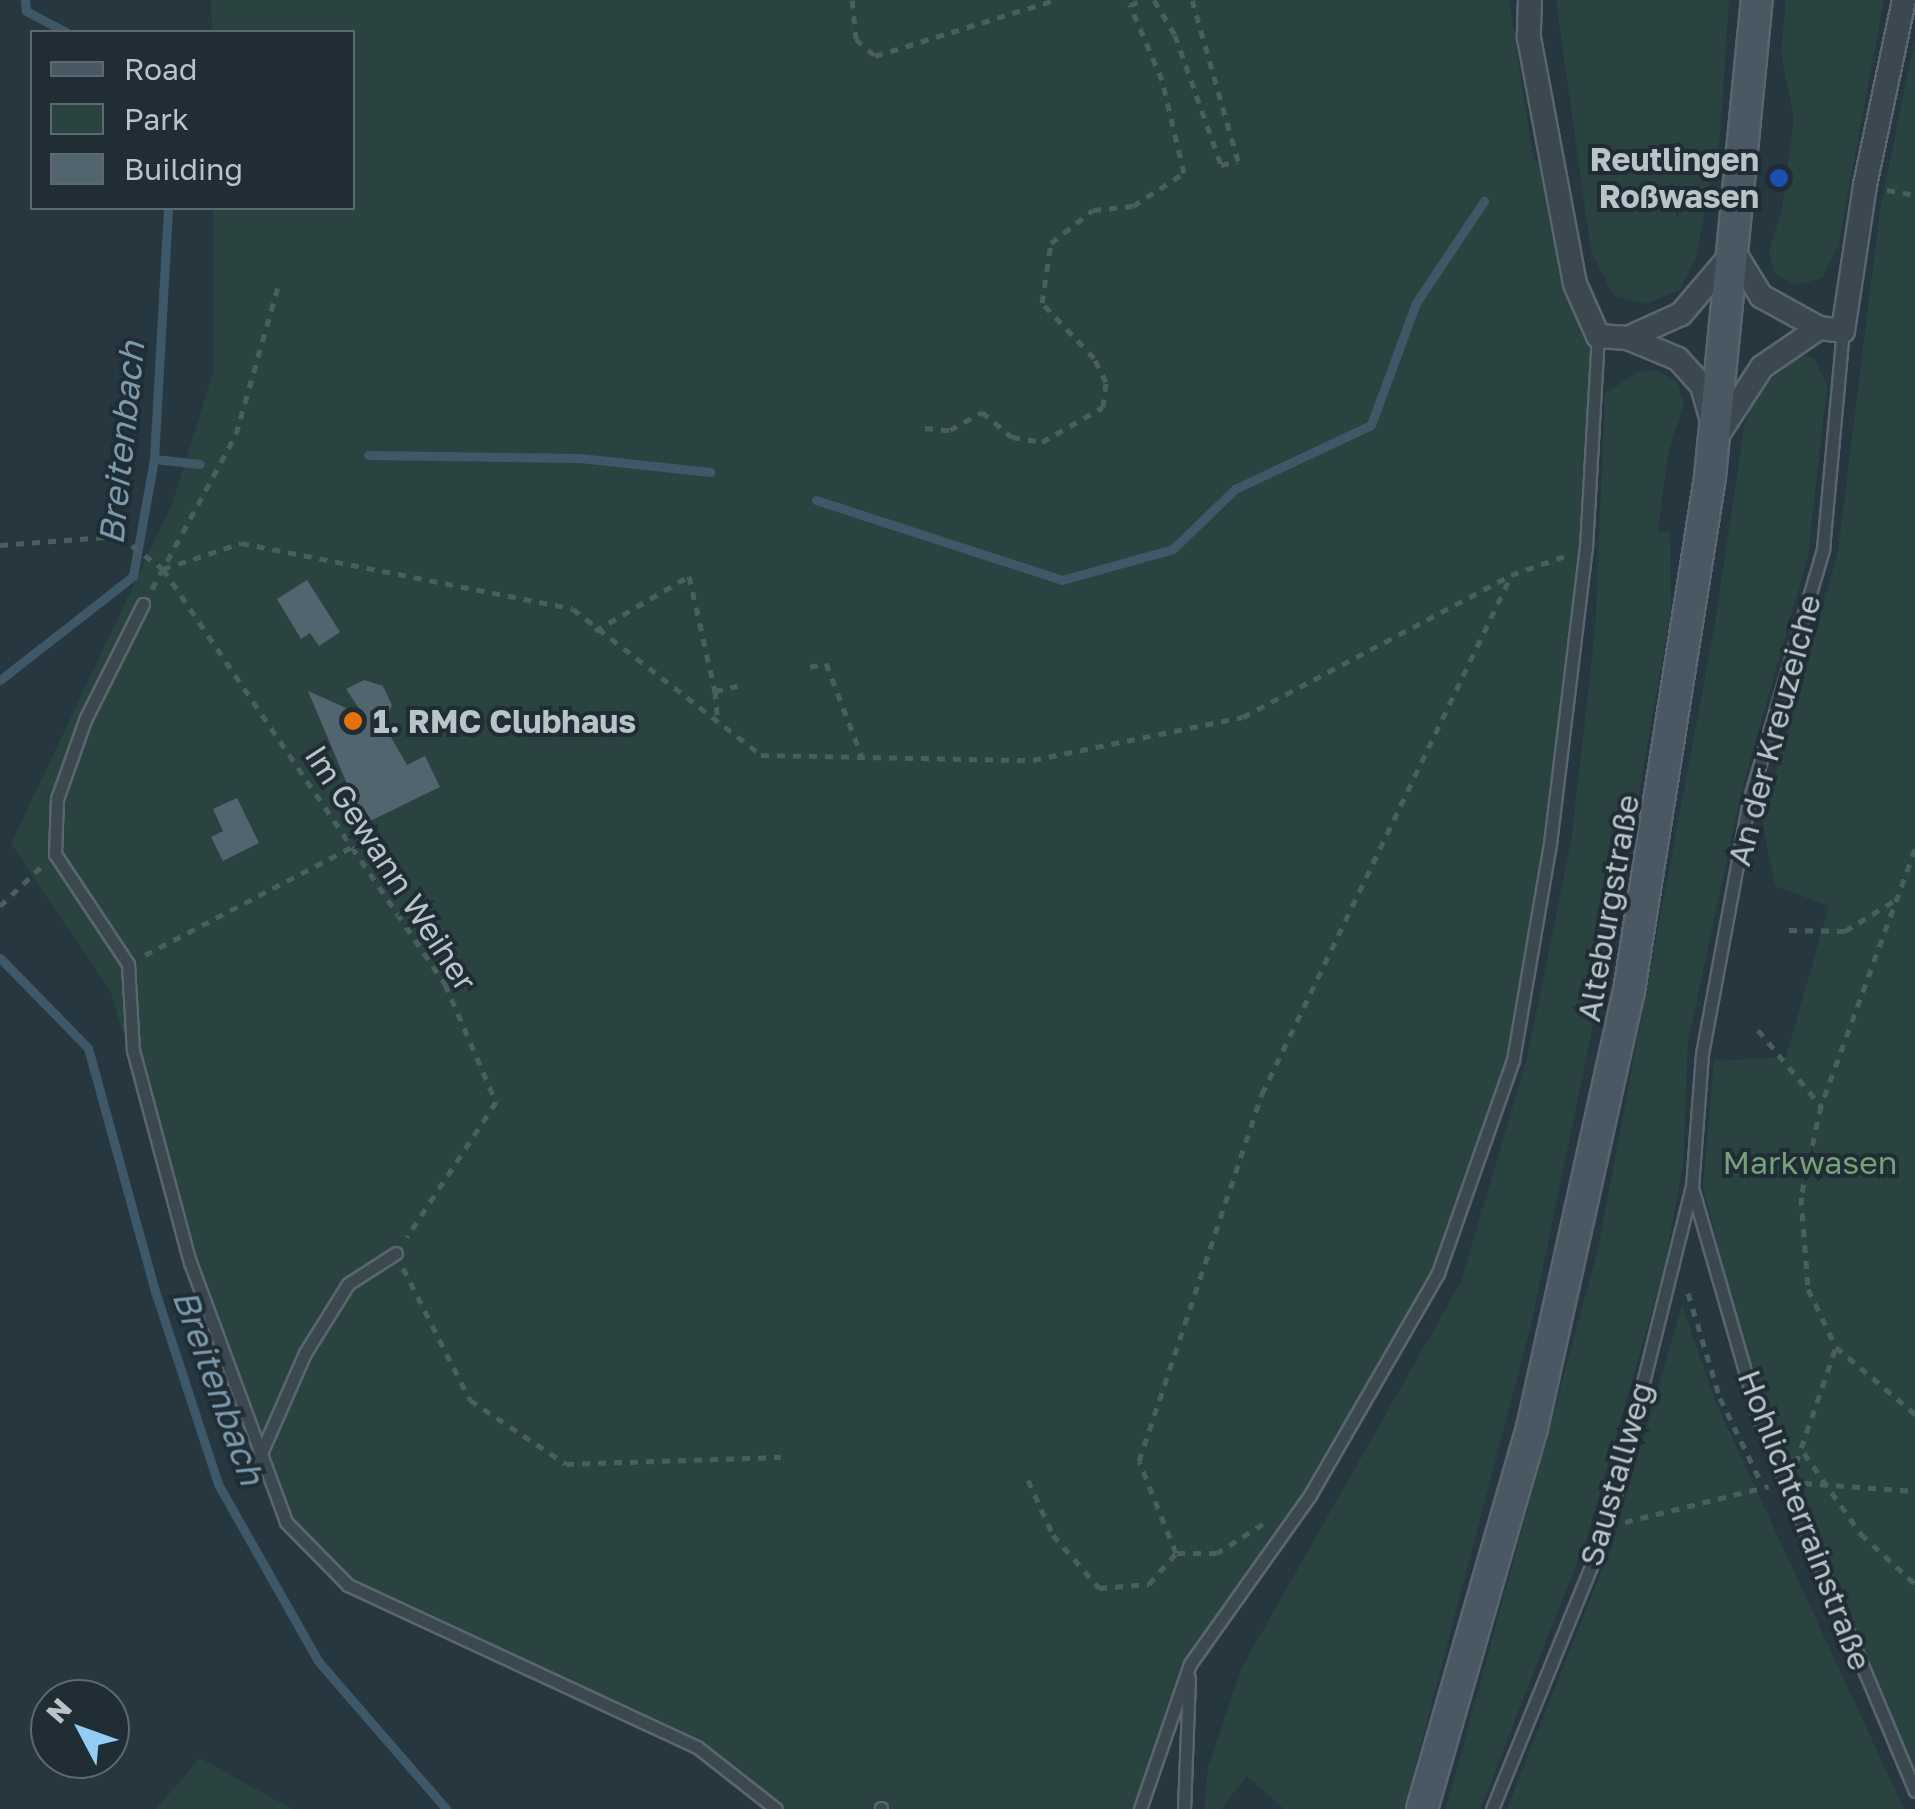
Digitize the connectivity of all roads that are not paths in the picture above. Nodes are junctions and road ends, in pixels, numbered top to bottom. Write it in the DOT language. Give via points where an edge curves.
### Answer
graph roads {
  1 [pos="1530,0"];
  2 [pos="1757,0"];
  3 [pos="1904,0"];
  4 [pos="1734,252"];
  5 [pos="1818,328"];
  6 [pos="1843,331"];
  7 [pos="1598,336"];
  8 [pos="1628,338"];
  9 [pos="1714,441"];
  10 [pos="143,604"];
  11 [pos="1692,1187"];
  12 [pos="396,1253"];
  13 [pos="258,1460"];
  14 [pos="1190,1664"];
  15 [pos="1915,1791"];
  16 [pos="776,1809"];
  17 [pos="1140,1809"];
  18 [pos="1184,1809"];
  19 [pos="1422,1809"];
  20 [pos="1492,1809"];
  1 -- 7 [label="street" via="1530,38 1576,284"];
  2 -- 4 [label="main road, Alteburgstraße"];
  3 -- 6 [label="street" via="1864,185"];
  4 -- 5 [label="street" via="1761,296"];
  4 -- 8 [label="street" via="1681,314"];
  4 -- 9 [label="main road, Alteburgstraße"];
  5 -- 6 [label="street"];
  5 -- 9 [label="street" via="1762,367"];
  6 -- 11 [label="lane, An der Kreuzeiche" via="1822,550 1748,801 1702,1054"];
  7 -- 8 [label="street"];
  7 -- 14 [label="lane" via="1586,548 1550,844 1513,1060 1438,1273 1310,1495"];
  8 -- 9 [label="street" via="1692,370 1708,403"];
  9 -- 19 [label="main road, Alteburgstraße" via="1669,768 1593,1167 1532,1428"];
  10 -- 13 [label="lane" via="85,720 57,799 55,854 128,964 133,1050 190,1262"];
  11 -- 15 [label="lane, Hohlichterrainstraße" via="1782,1481"];
  11 -- 20 [label="lane, Saustallweg" via="1608,1527"];
  12 -- 13 [label="lane" via="348,1284 305,1353"];
  13 -- 16 [label="lane" via="286,1522 348,1585 696,1747"];
  14 -- 17 [label="lane"];
  14 -- 18 [label="lane"];
}
